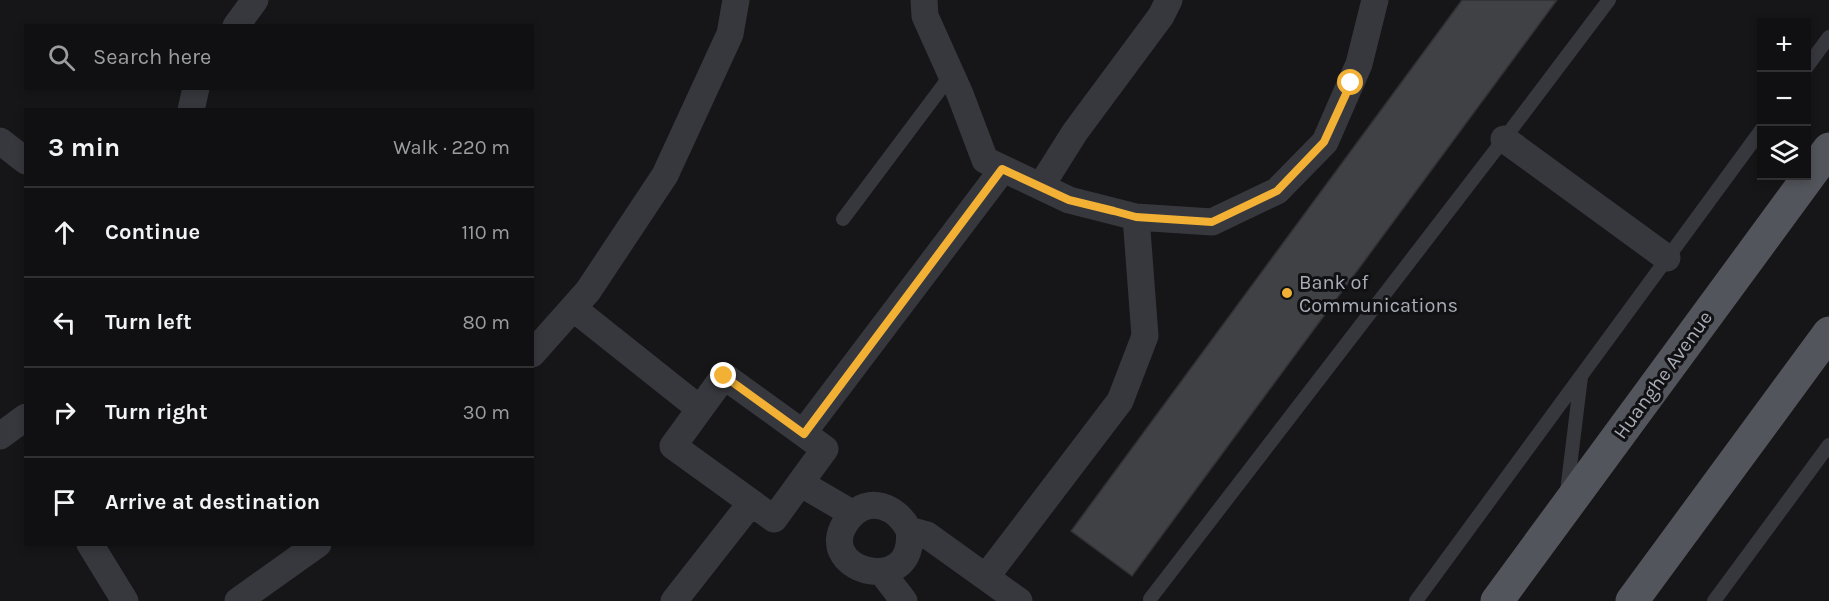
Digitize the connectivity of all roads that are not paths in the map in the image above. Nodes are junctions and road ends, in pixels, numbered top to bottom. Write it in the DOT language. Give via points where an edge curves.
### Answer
graph roads {
  1 [pos="736,0"];
  2 [pos="924,0"];
  3 [pos="1169,0"];
  4 [pos="1375,0"];
  5 [pos="1609,0"];
  6 [pos="1829,37"];
  7 [pos="1811,61"];
  8 [pos="951,75"];
  9 [pos="196,90"];
  10 [pos="191,108"];
  11 [pos="1757,134"];
  12 [pos="1504,140"];
  13 [pos="0,141"];
  14 [pos="1829,149"];
  15 [pos="24,159"];
  16 [pos="1002,169"];
  17 [pos="1041,186"];
  18 [pos="1136,217"];
  19 [pos="843,219"];
  20 [pos="1667,258"];
  21 [pos="573,308"];
  22 [pos="1829,333"];
  23 [pos="534,352"];
  24 [pos="1582,374"];
  25 [pos="700,409"];
  26 [pos="804,434"];
  27 [pos="1829,445"];
  28 [pos="800,483"];
  29 [pos="751,503"];
  30 [pos="1565,508"];
  31 [pos="853,514"];
  32 [pos="909,530"];
  33 [pos="91,546"];
  34 [pos="315,546"];
  35 [pos="884,575"];
  36 [pos="986,577"];
  37 [pos="1150,599"];
  38 [pos="125,601"];
  39 [pos="238,601"];
  40 [pos="674,601"];
  41 [pos="904,601"];
  42 [pos="1019,601"];
  43 [pos="1416,601"];
  44 [pos="1497,601"];
  45 [pos="1632,601"];
  46 [pos="1714,601"];
  1 -- 21 [label="street" via="730,34 665,175"];
  2 -- 8 [label="street" via="925,16"];
  3 -- 17 [label="street"];
  4 -- 18 [label="street" via="1359,64 1324,142 1277,191 1212,222"];
  5 -- 12 [label="lane"];
  6 -- 7 [label="lane"];
  8 -- 16 [label="street" via="985,160"];
  8 -- 19 [label="lane"];
  9 -- 10 [label="street"];
  11 -- 20 [label="lane"];
  12 -- 20 [label="street"];
  12 -- 37 [label="lane"];
  13 -- 15 [label="street"];
  14 -- 30 [label="main road, Huanghe Avenue"];
  16 -- 17 [label="street"];
  16 -- 26 [label="street"];
  17 -- 18 [label="street" via="1069,200"];
  18 -- 36 [label="street" via="1145,336 1120,401"];
  20 -- 24 [label="lane"];
  21 -- 23 [label="street"];
  21 -- 25 [label="street"];
  22 -- 45 [label="main road"];
  24 -- 30 [label="lane"];
  24 -- 43 [label="lane"];
  25 -- 26 [label="street" via="724,376"];
  25 -- 29 [label="street" via="673,446"];
  26 -- 28 [label="street" via="825,449"];
  27 -- 46 [label="lane"];
  28 -- 29 [label="street" via="774,519"];
  28 -- 31 [label="street"];
  29 -- 40 [label="street"];
  30 -- 44 [label="main road, Huanghe Avenue"];
  31 -- 32 [label="street" via="863,508 885,507 896,512"];
  31 -- 35 [label="street" via="841,534 845,557 861,573"];
  32 -- 35 [label="street" via="911,542 903,563"];
  32 -- 36 [label="street" via="927,535"];
  33 -- 38 [label="street"];
  34 -- 39 [label="street"];
  35 -- 41 [label="street"];
  36 -- 42 [label="street"];
}
